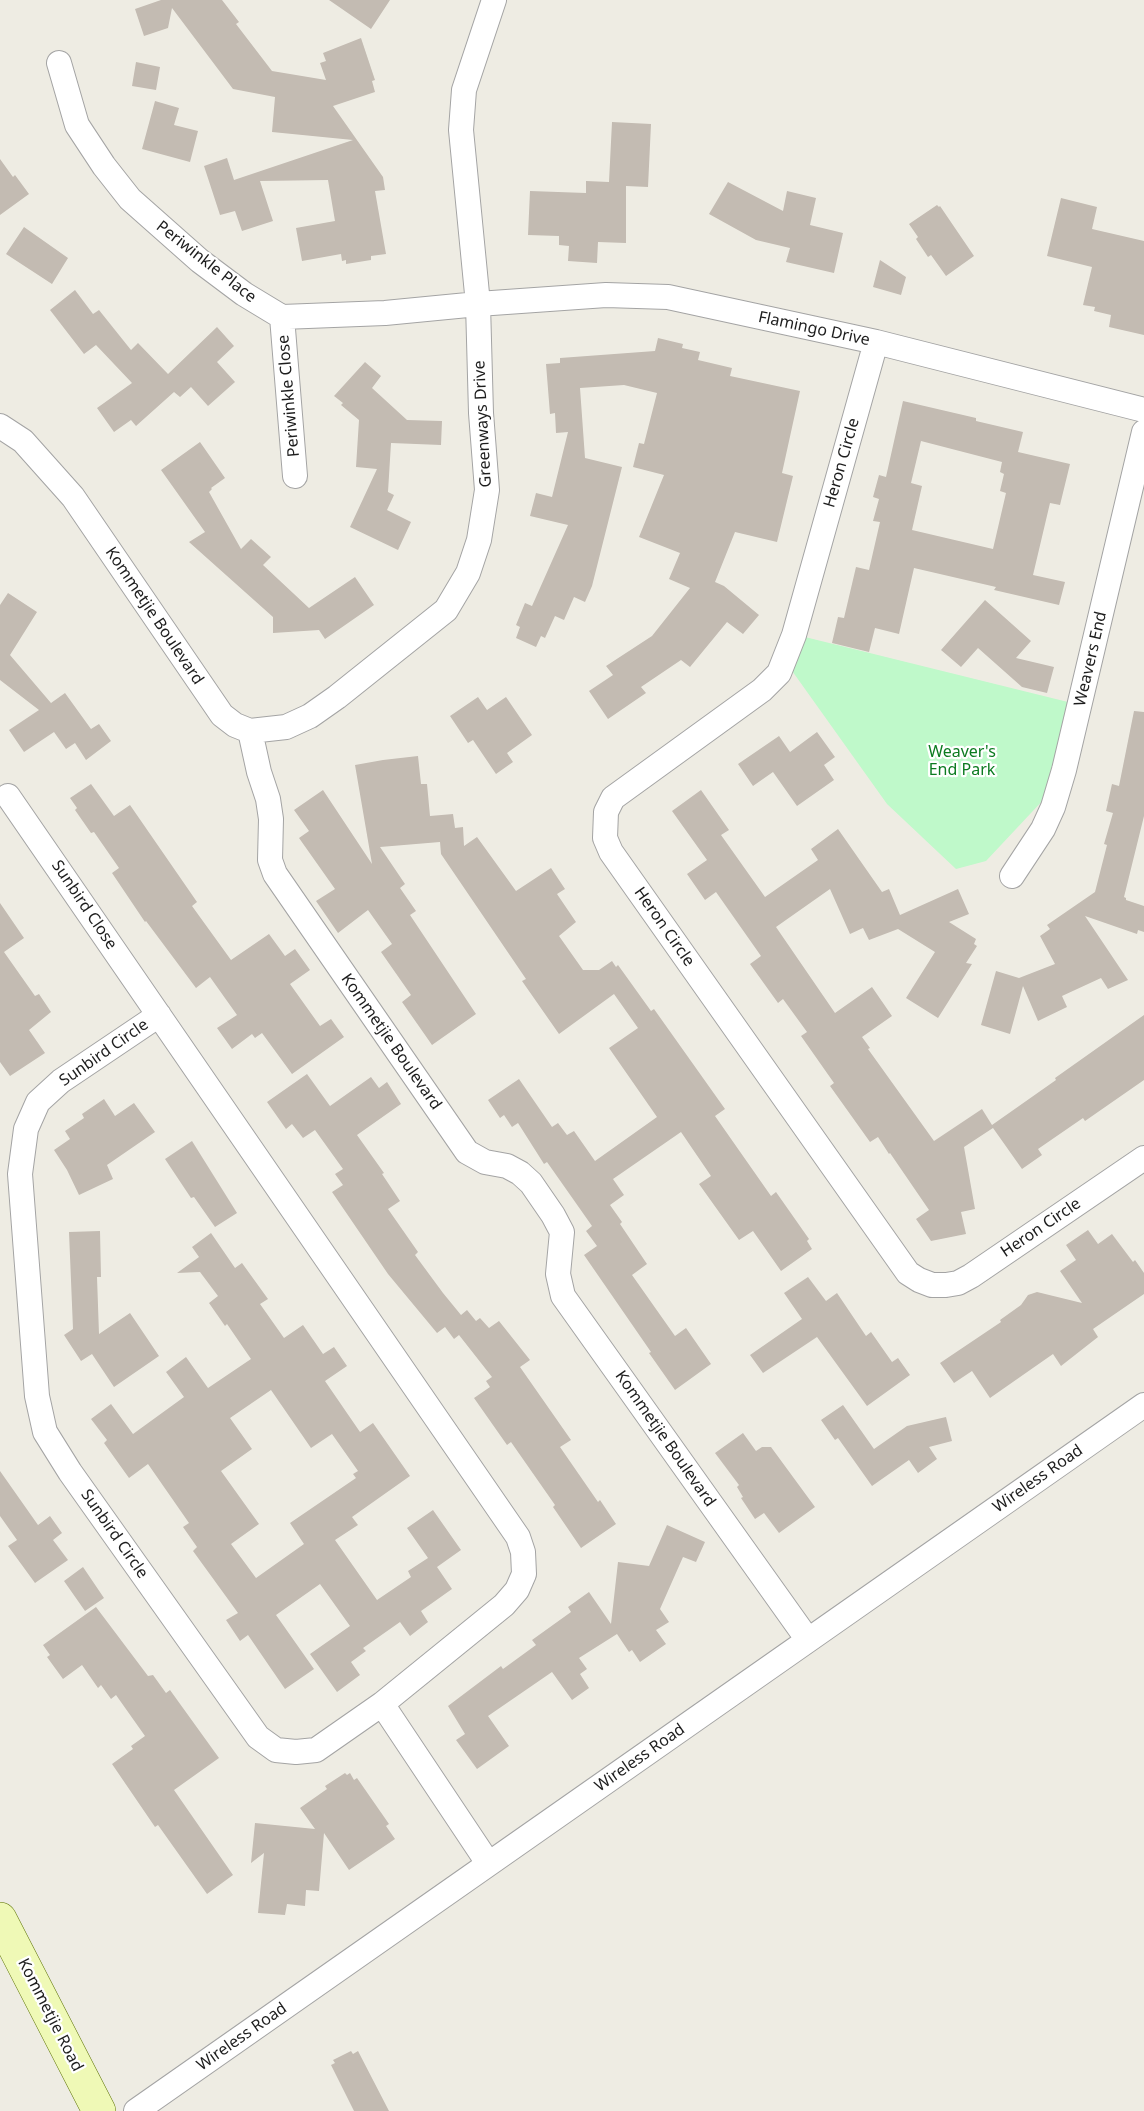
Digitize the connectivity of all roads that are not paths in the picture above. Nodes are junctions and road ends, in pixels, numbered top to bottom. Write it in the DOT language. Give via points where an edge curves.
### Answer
graph roads {
  1 [pos="494,0"];
  2 [pos="59,63"];
  3 [pos="478,304"];
  4 [pos="282,317"];
  5 [pos="876,342"];
  6 [pos="1144,410"];
  7 [pos="0,426"];
  8 [pos="1144,432"];
  9 [pos="295,476"];
  10 [pos="250,731"];
  11 [pos="8,796"];
  12 [pos="1012,876"];
  13 [pos="159,1015"];
  14 [pos="1142,1165"];
  15 [pos="1144,1405"];
  16 [pos="808,1640"];
  17 [pos="382,1704"];
  18 [pos="488,1863"];
  19 [pos="0,1919"];
  20 [pos="99,2111"];
  21 [pos="136,2111"];
  1 -- 3 [label="street, Greenways Drive" via="464,90 461,130"];
  2 -- 4 [label="street, Periwinkle Place" via="78,125 130,199 200,261"];
  3 -- 4 [label="street"];
  3 -- 5 [label="street, Flamingo Drive" via="606,295 668,297"];
  3 -- 10 [label="street, Greenways Drive" via="487,490 479,540 468,573 446,610 337,697 286,727"];
  4 -- 9 [label="street, Periwinkle Close"];
  5 -- 6 [label="street, Flamingo Drive"];
  5 -- 14 [label="street, Heron Circle" via="794,635 779,673 762,690 613,798 606,812 605,838 618,862 908,1273 932,1285 958,1282"];
  7 -- 10 [label="street, Kommetjie Boulevard" via="23,441 73,497 222,715"];
  8 -- 12 [label="street, Weavers End" via="1062,780 1043,829"];
  10 -- 16 [label="street, Kommetjie Boulevard" via="268,799 270,860 275,874 467,1152 484,1162 520,1173 537,1191 562,1232 558,1274 563,1296"];
  11 -- 13 [label="street, Sunbird Close"];
  13 -- 17 [label="street, Sunbird Circle" via="518,1538 523,1552 524,1574 504,1605"];
  13 -- 17 [label="street, Sunbird Circle" via="61,1081 38,1102 26,1129 20,1174 37,1396 45,1432 258,1737 276,1750 316,1750"];
  15 -- 16 [label="street, Wireless Road"];
  16 -- 18 [label="street, Wireless Road"];
  17 -- 18 [label="street"];
  18 -- 21 [label="street, Wireless Road"];
  19 -- 20 [label="main road, Kommetjie Road"];
}
